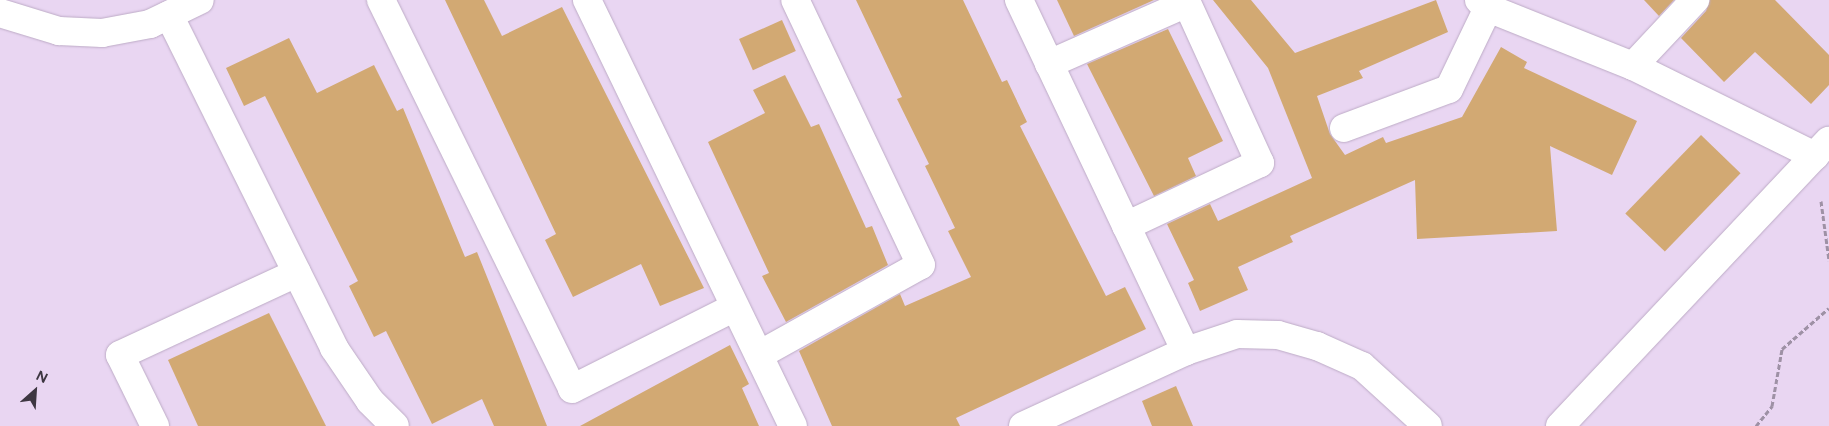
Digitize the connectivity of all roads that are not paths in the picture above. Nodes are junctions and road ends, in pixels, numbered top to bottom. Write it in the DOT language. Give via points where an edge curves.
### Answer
graph roads {
  1 [pos="200,0"];
  2 [pos="381,0"];
  3 [pos="587,0"];
  4 [pos="795,0"];
  5 [pos="1019,0"];
  6 [pos="1695,0"];
  7 [pos="1483,4"];
  8 [pos="0,13"];
  9 [pos="170,15"];
  10 [pos="1049,64"];
  11 [pos="1633,66"];
  12 [pos="1344,128"];
  13 [pos="1822,148"];
  14 [pos="1126,226"];
  15 [pos="297,273"];
  16 [pos="736,307"];
  17 [pos="1186,351"];
  18 [pos="759,356"];
  19 [pos="155,426"];
  20 [pos="395,426"];
  21 [pos="793,426"];
  22 [pos="1023,426"];
  23 [pos="1428,426"];
  24 [pos="1560,426"];
  1 -- 9 [label="street"];
  2 -- 16 [label="street" via="572,389"];
  3 -- 16 [label="street"];
  4 -- 18 [label="street" via="921,265"];
  5 -- 10 [label="street"];
  6 -- 11 [label="street"];
  7 -- 11 [label="street"];
  7 -- 12 [label="street" via="1449,89"];
  8 -- 9 [label="street" via="59,32 102,33 150,24"];
  9 -- 15 [label="street"];
  10 -- 14 [label="street"];
  10 -- 14 [label="street" via="1188,3 1260,163"];
  11 -- 13 [label="street"];
  13 -- 24 [label="street"];
  14 -- 17 [label="street"];
  15 -- 19 [label="street" via="120,355"];
  15 -- 20 [label="street" via="334,348 370,401"];
  16 -- 18 [label="street"];
  17 -- 22 [label="street"];
  17 -- 23 [label="street" via="1237,334 1278,334 1317,346 1362,366"];
  18 -- 21 [label="street"];
}
